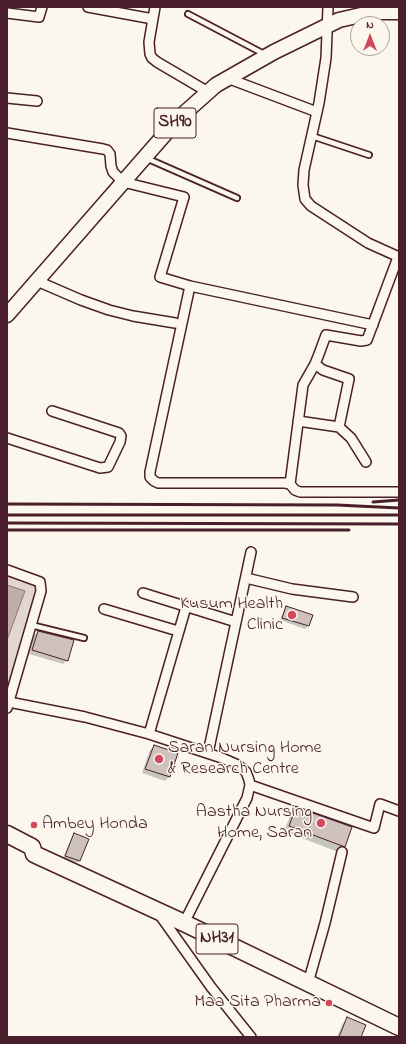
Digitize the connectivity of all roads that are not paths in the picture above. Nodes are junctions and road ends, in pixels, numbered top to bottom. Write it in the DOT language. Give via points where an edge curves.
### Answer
graph roads {
  1 [pos="42,7"];
  2 [pos="88,7"];
  3 [pos="155,7"];
  4 [pos="328,7"];
  5 [pos="374,10"];
  6 [pos="399,12"];
  7 [pos="7,13"];
  8 [pos="188,14"];
  9 [pos="153,19"];
  10 [pos="328,26"];
  11 [pos="267,56"];
  12 [pos="228,78"];
  13 [pos="208,92"];
  14 [pos="7,98"];
  15 [pos="37,101"];
  16 [pos="317,112"];
  17 [pos="7,133"];
  18 [pos="312,136"];
  19 [pos="370,155"];
  20 [pos="145,157"];
  21 [pos="123,182"];
  22 [pos="237,198"];
  23 [pos="398,257"];
  24 [pos="37,281"];
  25 [pos="190,286"];
  26 [pos="7,315"];
  27 [pos="174,323"];
  28 [pos="373,325"];
  29 [pos="315,364"];
  30 [pos="52,411"];
  31 [pos="298,421"];
  32 [pos="339,427"];
  33 [pos="7,438"];
  34 [pos="366,462"];
  35 [pos="290,484"];
  36 [pos="399,492"];
  37 [pos="251,552"];
  38 [pos="7,570"];
  39 [pos="246,578"];
  40 [pos="143,593"];
  41 [pos="353,597"];
  42 [pos="186,607"];
  43 [pos="104,609"];
  44 [pos="236,622"];
  45 [pos="32,625"];
  46 [pos="178,631"];
  47 [pos="84,638"];
  48 [pos="8,705"];
  49 [pos="149,734"];
  50 [pos="208,753"];
  51 [pos="250,785"];
  52 [pos="399,811"];
  53 [pos="7,834"];
  54 [pos="7,846"];
  55 [pos="342,852"];
  56 [pos="34,854"];
  57 [pos="157,912"];
  58 [pos="184,923"];
  59 [pos="308,983"];
  60 [pos="399,1027"];
  61 [pos="251,1037"];
  1 -- 7 [label="street" via="39,17"];
  2 -- 9 [label="street"];
  3 -- 9 [label="street"];
  4 -- 10 [label="street"];
  5 -- 6 [label="main road, SH90"];
  5 -- 10 [label="main road, SH90" via="339,20"];
  8 -- 11 [label="lane"];
  9 -- 13 [label="street" via="149,48 152,58"];
  10 -- 11 [label="main road, SH90"];
  10 -- 16 [label="street" via="326,58"];
  11 -- 12 [label="main road, SH90"];
  12 -- 13 [label="main road, SH90"];
  12 -- 16 [label="street"];
  13 -- 20 [label="main road, SH90" via="180,117"];
  14 -- 15 [label="street"];
  16 -- 18 [label="street"];
  17 -- 21 [label="street" via="107,150 113,172"];
  18 -- 19 [label="lane"];
  18 -- 23 [label="street" via="304,170 305,199 311,206 368,243"];
  20 -- 21 [label="main road, SH90"];
  20 -- 22 [label="lane"];
  21 -- 24 [label="main road, SH90"];
  21 -- 25 [label="street" via="184,197 160,277"];
  23 -- 28 [label="street"];
  24 -- 26 [label="main road, SH90"];
  24 -- 27 [label="street" via="109,310"];
  25 -- 28 [label="street"];
  25 -- 35 [label="street" via="150,477 158,483"];
  28 -- 29 [label="street" via="365,341 326,335"];
  29 -- 31 [label="street" via="303,385"];
  29 -- 32 [label="street" via="323,370 349,379"];
  30 -- 33 [label="street" via="120,433 120,442 108,467 100,468"];
  31 -- 32 [label="street"];
  31 -- 35 [label="street"];
  32 -- 34 [label="street" via="351,438"];
  35 -- 36 [label="street" via="300,492"];
  37 -- 39 [label="street"];
  38 -- 45 [label="street" via="40,582 41,591"];
  39 -- 41 [label="street"];
  39 -- 44 [label="street"];
  40 -- 42 [label="street"];
  42 -- 44 [label="street"];
  42 -- 46 [label="street"];
  43 -- 46 [label="street"];
  44 -- 50 [label="street"];
  45 -- 47 [label="lane"];
  45 -- 48 [label="street"];
  46 -- 49 [label="street"];
  48 -- 49 [label="street" via="85,717"];
  49 -- 50 [label="street"];
  50 -- 51 [label="street" via="238,765 246,772"];
  51 -- 52 [label="street" via="374,828 380,804"];
  51 -- 58 [label="street" via="247,798"];
  53 -- 56 [label="highway, NH31" via="32,847"];
  54 -- 56 [label="highway, NH31" via="28,856"];
  55 -- 59 [label="street"];
  56 -- 57 [label="highway, NH31"];
  57 -- 58 [label="highway, NH31"];
  57 -- 61 [label="street"];
  58 -- 59 [label="highway, NH31"];
  59 -- 60 [label="highway, NH31"];
}
